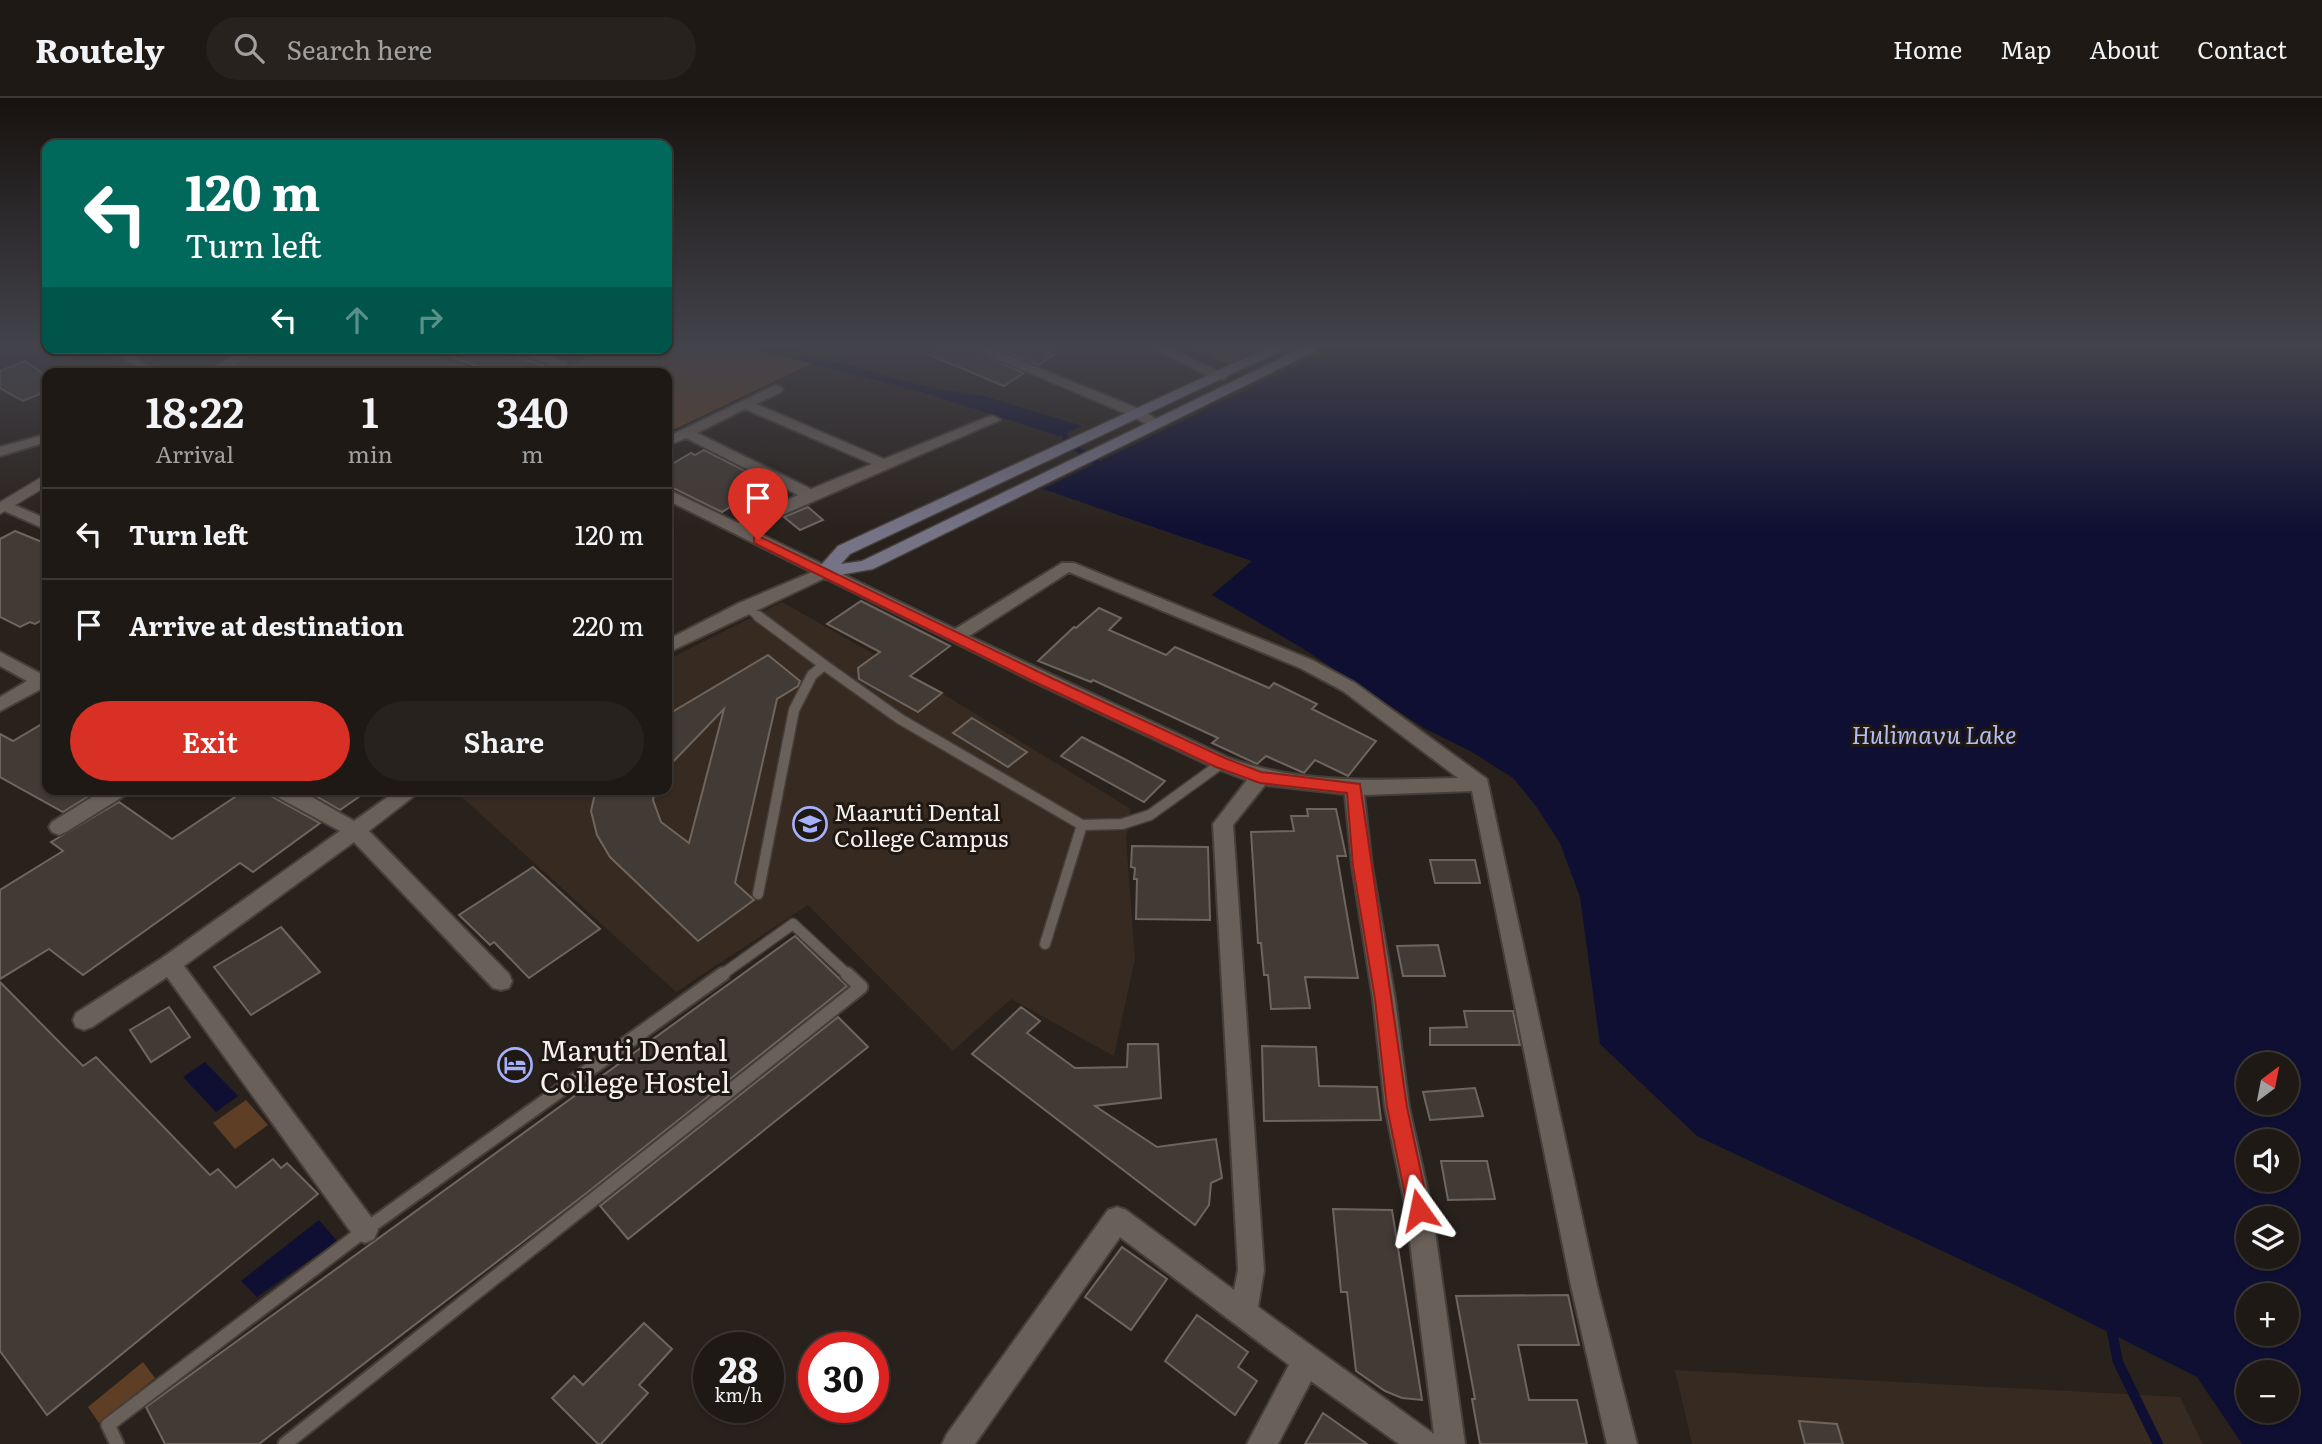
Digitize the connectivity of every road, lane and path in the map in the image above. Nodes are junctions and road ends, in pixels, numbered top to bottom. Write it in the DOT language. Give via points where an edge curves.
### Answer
graph roads {
  1 [pos="739,407"];
  2 [pos="751,407"];
  3 [pos="1121,407"];
  4 [pos="1154,407"];
  5 [pos="1192,407"];
  6 [pos="1139,414"];
  7 [pos="993,419"];
  8 [pos="1156,424"];
  9 [pos="686,433"];
  10 [pos="42,439"];
  11 [pos="672,440"];
  12 [pos="0,452"];
  13 [pos="883,464"];
  14 [pos="42,482"];
  15 [pos="810,495"];
  16 [pos="672,496"];
  17 [pos="2,508"];
  18 [pos="42,523"];
  19 [pos="737,529"];
  20 [pos="823,573"];
  21 [pos="745,607"];
  22 [pos="955,637"];
  23 [pos="672,644"];
  24 [pos="0,658"];
  25 [pos="824,666"];
  26 [pos="42,682"];
  27 [pos="42,684"];
  28 [pos="0,705"];
  29 [pos="1222,763"];
  30 [pos="1260,778"];
  31 [pos="1480,784"];
  32 [pos="1354,788"];
  33 [pos="110,795"];
  34 [pos="292,795"];
  35 [pos="405,795"];
  36 [pos="1083,825"];
  37 [pos="59,827"];
  38 [pos="357,832"];
  39 [pos="758,894"];
  40 [pos="1045,944"];
  41 [pos="170,964"];
  42 [pos="501,981"];
  43 [pos="84,1020"];
  44 [pos="365,1230"];
  45 [pos="1243,1314"];
  46 [pos="1307,1362"];
  47 [pos="117,1444"];
  48 [pos="285,1444"];
  49 [pos="957,1444"];
  50 [pos="1262,1444"];
  51 [pos="1424,1444"];
  52 [pos="1450,1444"];
  53 [pos="1622,1444"];
  1 -- 9 [label="street"];
  2 -- 13 [label="street"];
  3 -- 6 [label="street"];
  4 -- 6 [label="main road"];
  5 -- 8 [label="main road"];
  6 -- 8 [label="street"];
  6 -- 20 [label="main road" via="844,550"];
  7 -- 13 [label="street"];
  8 -- 20 [label="main road" via="867,565"];
  9 -- 11 [label="street"];
  9 -- 15 [label="street"];
  10 -- 12 [label="street"];
  13 -- 15 [label="street"];
  14 -- 17 [label="street"];
  15 -- 19 [label="street"];
  16 -- 19 [label="street"];
  17 -- 18 [label="street"];
  19 -- 20 [label="street"];
  20 -- 21 [label="street"];
  20 -- 22 [label="street"];
  21 -- 23 [label="street"];
  21 -- 25 [label="lane"];
  22 -- 29 [label="street"];
  22 -- 31 [label="street" via="1068,566 1306,664 1349,687"];
  24 -- 26 [label="street"];
  25 -- 36 [label="lane" via="900,719"];
  25 -- 39 [label="lane" via="812,675 794,709"];
  27 -- 28 [label="street"];
  29 -- 30 [label="street"];
  29 -- 36 [label="lane" via="1150,815 1122,824"];
  30 -- 32 [label="street"];
  30 -- 45 [label="street" via="1223,824 1251,1270"];
  31 -- 32 [label="street"];
  31 -- 53 [label="street" via="1584,1286"];
  32 -- 52 [label="street" via="1397,1107 1419,1210"];
  33 -- 37 [label="street"];
  34 -- 38 [label="street"];
  35 -- 38 [label="street"];
  36 -- 40 [label="lane"];
  38 -- 41 [label="street"];
  38 -- 42 [label="street"];
  41 -- 43 [label="street"];
  41 -- 44 [label="street"];
  44 -- 47 [label="lane" via="108,1425"];
  44 -- 48 [label="lane" via="793,924 861,987"];
  45 -- 46 [label="street"];
  45 -- 49 [label="street" via="1117,1219"];
  46 -- 50 [label="street"];
  46 -- 51 [label="street"];
}
